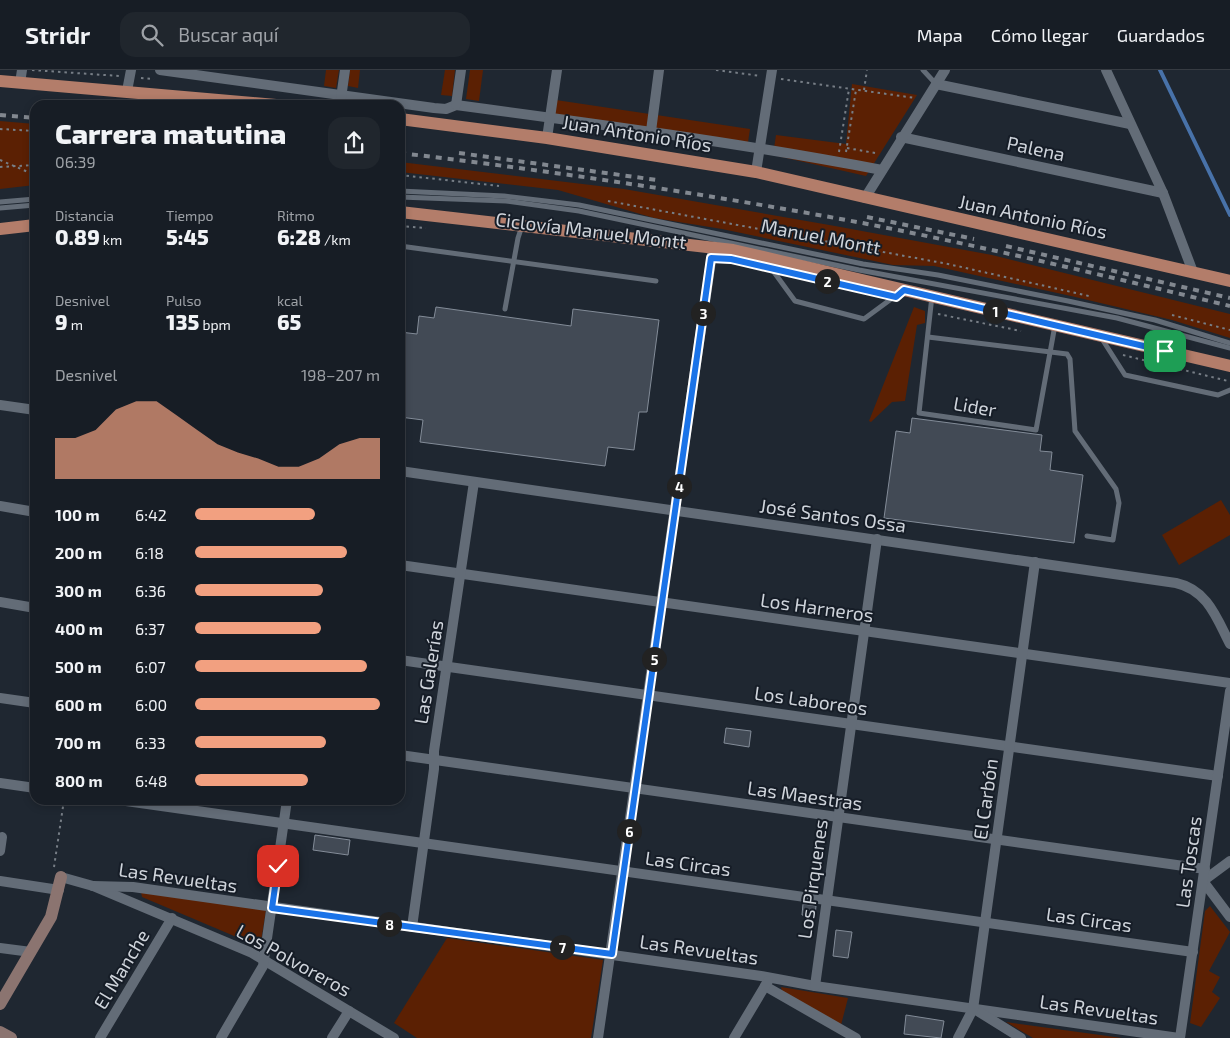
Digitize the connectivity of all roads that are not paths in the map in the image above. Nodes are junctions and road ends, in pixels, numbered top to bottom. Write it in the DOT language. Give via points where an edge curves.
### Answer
graph roads {
  1 [pos="130,70"];
  2 [pos="160,70"];
  3 [pos="345,70"];
  4 [pos="461,70"];
  5 [pos="557,70"];
  6 [pos="659,70"];
  7 [pos="923,70"];
  8 [pos="945,70"];
  9 [pos="1106,70"];
  10 [pos="227,74"];
  11 [pos="771,74"];
  12 [pos="21,76"];
  13 [pos="0,81"];
  14 [pos="936,84"];
  15 [pos="127,91"];
  16 [pos="223,100"];
  17 [pos="341,100"];
  18 [pos="456,105"];
  19 [pos="405,106"];
  20 [pos="550,118"];
  21 [pos="405,120"];
  22 [pos="1130,124"];
  23 [pos="651,131"];
  24 [pos="901,137"];
  25 [pos="547,138"];
  26 [pos="761,148"];
  27 [pos="882,170"];
  28 [pos="756,172"];
  29 [pos="405,191"];
  30 [pos="1163,192"];
  31 [pos="405,197"];
  32 [pos="865,198"];
  33 [pos="30,199"];
  34 [pos="0,202"];
  35 [pos="30,205"];
  36 [pos="0,208"];
  37 [pos="405,213"];
  38 [pos="523,225"];
  39 [pos="30,226"];
  40 [pos="0,229"];
  41 [pos="405,247"];
  42 [pos="713,247"];
  43 [pos="771,260"];
  44 [pos="513,263"];
  45 [pos="1193,272"];
  46 [pos="656,281"];
  47 [pos="1230,281"];
  48 [pos="904,290"];
  49 [pos="932,296"];
  50 [pos="505,309"];
  51 [pos="1055,325"];
  52 [pos="1100,336"];
  53 [pos="928,337"];
  54 [pos="1230,343"];
  55 [pos="1230,348"];
  56 [pos="1050,352"];
  57 [pos="1230,366"];
  58 [pos="1230,390"];
  59 [pos="0,405"];
  60 [pos="30,409"];
  61 [pos="405,472"];
  62 [pos="474,482"];
  63 [pos="0,506"];
  64 [pos="30,511"];
  65 [pos="675,511"];
  66 [pos="1087,536"];
  67 [pos="877,539"];
  68 [pos="1035,562"];
  69 [pos="405,566"];
  70 [pos="460,574"];
  71 [pos="0,602"];
  72 [pos="662,602"];
  73 [pos="30,607"];
  74 [pos="864,631"];
  75 [pos="1230,644"];
  76 [pos="1023,654"];
  77 [pos="405,661"];
  78 [pos="446,666"];
  79 [pos="1230,683"];
  80 [pos="1230,691"];
  81 [pos="649,695"];
  82 [pos="0,698"];
  83 [pos="30,702"];
  84 [pos="1228,722"];
  85 [pos="851,724"];
  86 [pos="1010,746"];
  87 [pos="405,756"];
  88 [pos="434,760"];
  89 [pos="1218,776"];
  90 [pos="0,783"];
  91 [pos="30,787"];
  92 [pos="635,788"];
  93 [pos="155,805"];
  94 [pos="285,805"];
  95 [pos="838,817"];
  96 [pos="283,823"];
  97 [pos="2,837"];
  98 [pos="997,840"];
  99 [pos="424,843"];
  100 [pos="0,851"];
  101 [pos="1230,861"];
  102 [pos="1205,869"];
  103 [pos="624,871"];
  104 [pos="61,877"];
  105 [pos="0,881"];
  106 [pos="1203,881"];
  107 [pos="93,886"];
  108 [pos="59,890"];
  109 [pos="827,900"];
  110 [pos="272,908"];
  111 [pos="1230,917"];
  112 [pos="172,918"];
  113 [pos="985,922"];
  114 [pos="412,927"];
  115 [pos="0,948"];
  116 [pos="31,952"];
  117 [pos="1193,952"];
  118 [pos="612,954"];
  119 [pos="265,960"];
  120 [pos="767,982"];
  121 [pos="815,986"];
  122 [pos="0,1004"];
  123 [pos="973,1008"];
  124 [pos="349,1010"];
  125 [pos="0,1032"];
  126 [pos="10,1038"];
  127 [pos="100,1038"];
  128 [pos="220,1038"];
  129 [pos="332,1038"];
  130 [pos="394,1038"];
  131 [pos="598,1038"];
  132 [pos="734,1038"];
  133 [pos="856,1038"];
  134 [pos="958,1038"];
  135 [pos="1021,1038"];
  136 [pos="1180,1038"];
  1 -- 15 [label="street"];
  2 -- 10 [label="street"];
  3 -- 17 [label="street"];
  4 -- 18 [label="street"];
  5 -- 20 [label="street"];
  6 -- 23 [label="street"];
  7 -- 14 [label="lane"];
  8 -- 14 [label="street"];
  9 -- 22 [label="street"];
  10 -- 17 [label="street"];
  11 -- 26 [label="street"];
  12 -- 13 [label="main road"];
  12 -- 15 [label="main road"];
  14 -- 22 [label="street"];
  14 -- 24 [label="street"];
  15 -- 16 [label="main road"];
  18 -- 19 [label="street" via="446,109"];
  18 -- 20 [label="street"];
  20 -- 23 [label="street"];
  20 -- 25 [label="street"];
  21 -- 25 [label="main road, Juan Antonio Ríos"];
  22 -- 30 [label="street"];
  23 -- 26 [label="street"];
  24 -- 27 [label="street"];
  24 -- 30 [label="street, Palena"];
  25 -- 28 [label="main road, Juan Antonio Ríos"];
  26 -- 27 [label="street"];
  26 -- 28 [label="street"];
  27 -- 32 [label="street"];
  28 -- 32 [label="main road, Juan Antonio Ríos"];
  29 -- 54 [label="lane, Manuel Montt" via="498,195 579,205 863,264 1068,301 1155,320"];
  30 -- 45 [label="street"];
  31 -- 55 [label="lane, Manuel Montt" via="506,201 579,211 859,270 1071,308"];
  32 -- 45 [label="main road, Juan Antonio Ríos"];
  33 -- 34 [label="lane"];
  35 -- 36 [label="lane"];
  37 -- 38 [label="main road, Manuel Montt"];
  38 -- 42 [label="main road, Manuel Montt"];
  38 -- 44 [label="lane"];
  39 -- 40 [label="main road"];
  41 -- 44 [label="lane"];
  42 -- 43 [label="main road, Manuel Montt"];
  42 -- 65 [label="street"];
  43 -- 48 [label="main road, Manuel Montt"];
  43 -- 48 [label="lane" via="771,268 795,301 864,319"];
  44 -- 46 [label="lane"];
  44 -- 50 [label="lane"];
  45 -- 47 [label="main road, Juan Antonio Ríos"];
  48 -- 49 [label="main road, Manuel Montt"];
  49 -- 51 [label="main road, Manuel Montt"];
  49 -- 53 [label="lane, Lider"];
  51 -- 52 [label="main road, Manuel Montt"];
  51 -- 56 [label="lane, Lider"];
  52 -- 57 [label="main road, Manuel Montt"];
  52 -- 58 [label="lane" via="1125,375 1218,396"];
  53 -- 56 [label="lane"];
  53 -- 56 [label="lane, Lider" via="919,413 1006,427 1036,430"];
  56 -- 66 [label="lane" via="1067,354 1070,359 1075,430 1116,489 1119,503 1113,540"];
  59 -- 60 [label="street"];
  61 -- 62 [label="street, José Santos Ossa"];
  62 -- 65 [label="street, José Santos Ossa"];
  62 -- 70 [label="street, Las Galerías"];
  63 -- 64 [label="street"];
  65 -- 67 [label="street, José Santos Ossa"];
  65 -- 72 [label="street"];
  67 -- 68 [label="street, José Santos Ossa"];
  67 -- 74 [label="street, Los Pirquenes"];
  68 -- 75 [label="street, José Santos Ossa" via="1189,587 1210,605"];
  68 -- 76 [label="street, El Carbón"];
  69 -- 70 [label="street, Los Harneros"];
  70 -- 72 [label="street, Los Harneros"];
  70 -- 78 [label="street, Las Galerías"];
  71 -- 73 [label="street"];
  72 -- 74 [label="street, Los Harneros"];
  72 -- 81 [label="street"];
  74 -- 76 [label="street, Los Harneros"];
  74 -- 85 [label="street, Los Pirquenes"];
  76 -- 79 [label="street, Los Harneros"];
  76 -- 86 [label="street, El Carbón"];
  77 -- 78 [label="street, Los Laboreos"];
  78 -- 81 [label="street, Los Laboreos"];
  78 -- 88 [label="street, Las Galerías"];
  80 -- 84 [label="street, Las Toscas"];
  81 -- 85 [label="street, Los Laboreos"];
  81 -- 92 [label="street"];
  82 -- 83 [label="street"];
  84 -- 89 [label="street, Las Toscas"];
  85 -- 86 [label="street, Los Laboreos"];
  85 -- 95 [label="street, Los Pirquenes"];
  86 -- 89 [label="street, Los Laboreos"];
  86 -- 98 [label="street, El Carbón"];
  87 -- 88 [label="street, Las Maestras"];
  88 -- 92 [label="street, Las Maestras"];
  88 -- 99 [label="street, Las Galerías"];
  89 -- 102 [label="street, Las Toscas"];
  90 -- 91 [label="street"];
  92 -- 95 [label="street, Las Maestras"];
  92 -- 103 [label="street"];
  93 -- 96 [label="street, Las Circas"];
  94 -- 96 [label="street"];
  95 -- 98 [label="street, Las Maestras"];
  95 -- 109 [label="street, Los Pirquenes"];
  96 -- 99 [label="street, Las Circas"];
  96 -- 110 [label="street"];
  97 -- 100 [label="street"];
  98 -- 102 [label="street, Las Maestras"];
  98 -- 113 [label="street, El Carbón"];
  99 -- 103 [label="street, Las Circas"];
  99 -- 114 [label="street, Las Galerías"];
  101 -- 106 [label="street"];
  102 -- 106 [label="street, Las Toscas"];
  103 -- 109 [label="street, Las Circas"];
  103 -- 118 [label="street"];
  104 -- 107 [label="street, Los Polvoreros"];
  104 -- 108 [label="street"];
  105 -- 108 [label="street"];
  106 -- 111 [label="street"];
  106 -- 117 [label="street, Las Toscas"];
  107 -- 110 [label="street, Las Revueltas" via="133,887"];
  107 -- 112 [label="street, Los Polvoreros"];
  108 -- 116 [label="street" via="51,916"];
  109 -- 113 [label="street, Las Circas"];
  109 -- 121 [label="street, Los Pirquenes"];
  110 -- 114 [label="street, Las Revueltas"];
  110 -- 119 [label="street"];
  112 -- 119 [label="street, Los Polvoreros"];
  112 -- 127 [label="street, El Manche"];
  113 -- 117 [label="street, Las Circas"];
  113 -- 123 [label="street, El Carbón"];
  114 -- 118 [label="street, Las Revueltas"];
  115 -- 116 [label="street"];
  116 -- 122 [label="street"];
  117 -- 136 [label="street, Las Toscas"];
  118 -- 120 [label="street, Las Revueltas" via="761,976"];
  118 -- 131 [label="street"];
  119 -- 124 [label="street, Los Polvoreros"];
  119 -- 128 [label="street"];
  120 -- 121 [label="street, Las Revueltas"];
  120 -- 132 [label="street"];
  120 -- 133 [label="street"];
  121 -- 123 [label="street, Las Revueltas"];
  123 -- 134 [label="street, El Carbón"];
  123 -- 135 [label="street"];
  123 -- 136 [label="street, Las Revueltas"];
  124 -- 129 [label="street"];
  124 -- 130 [label="street, Los Polvoreros"];
  125 -- 126 [label="street"];
}
